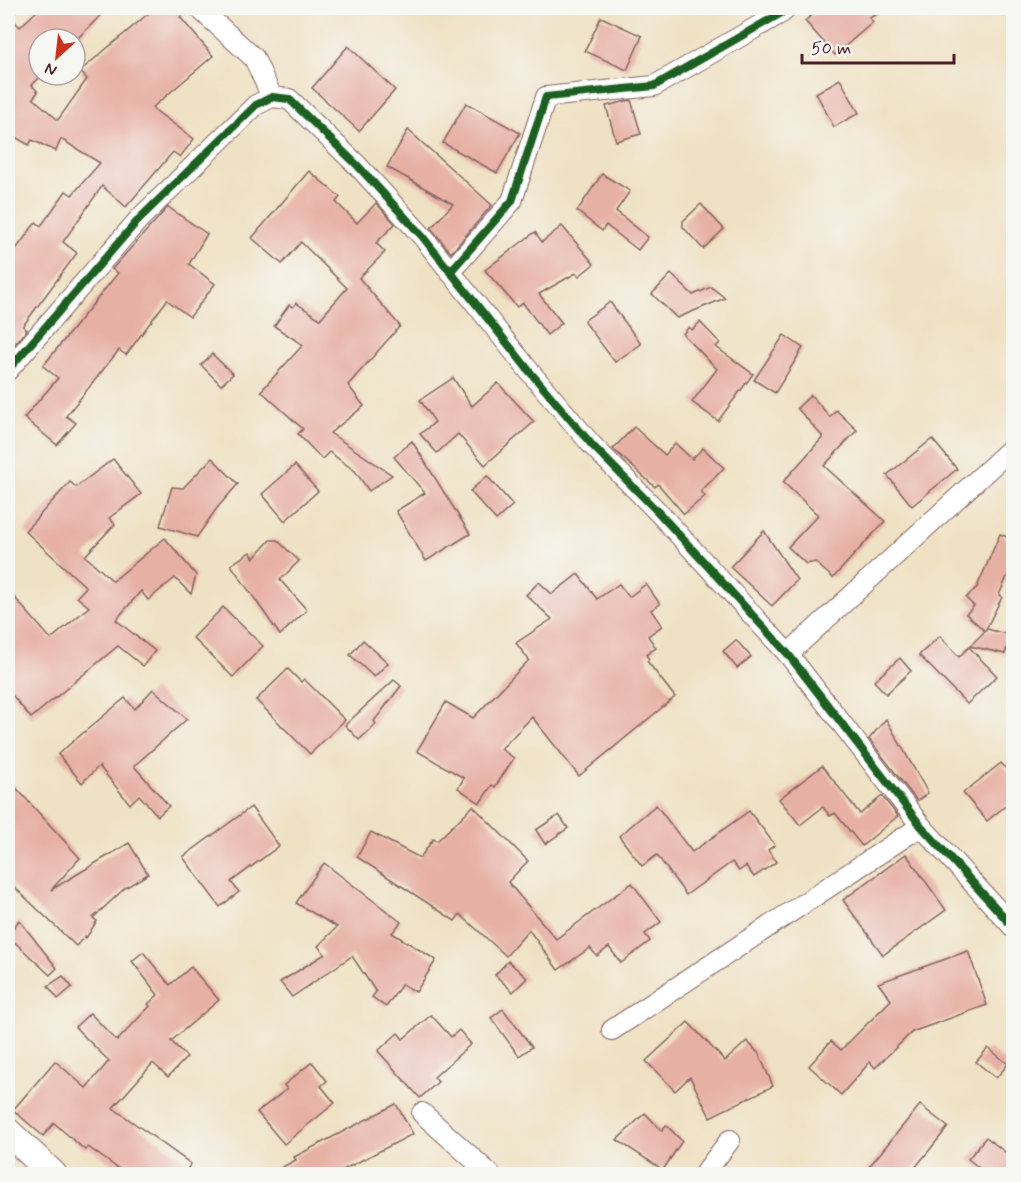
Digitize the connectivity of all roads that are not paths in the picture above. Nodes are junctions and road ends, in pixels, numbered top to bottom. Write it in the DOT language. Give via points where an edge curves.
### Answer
graph roads {
  1 [pos="199,8"];
  2 [pos="786,8"];
  3 [pos="272,97"];
  4 [pos="450,272"];
  5 [pos="8,370"];
  6 [pos="1014,446"];
  7 [pos="788,654"];
  8 [pos="921,826"];
  9 [pos="1014,928"];
  10 [pos="612,1030"];
  11 [pos="423,1113"];
  12 [pos="8,1132"];
  13 [pos="730,1140"];
  14 [pos="53,1174"];
  15 [pos="490,1174"];
  16 [pos="704,1174"];
  1 -- 3 [label="street" via="254,58"];
  2 -- 4 [label="street" via="654,86 546,97 512,201"];
  3 -- 4 [label="street" via="288,99 358,166"];
  3 -- 5 [label="street" via="256,105 140,218"];
  4 -- 7 [label="street" via="592,445"];
  6 -- 7 [label="street"];
  7 -- 8 [label="street"];
  8 -- 9 [label="street"];
  8 -- 10 [label="street"];
  11 -- 15 [label="street"];
  12 -- 14 [label="main road"];
  13 -- 16 [label="street"];
}
